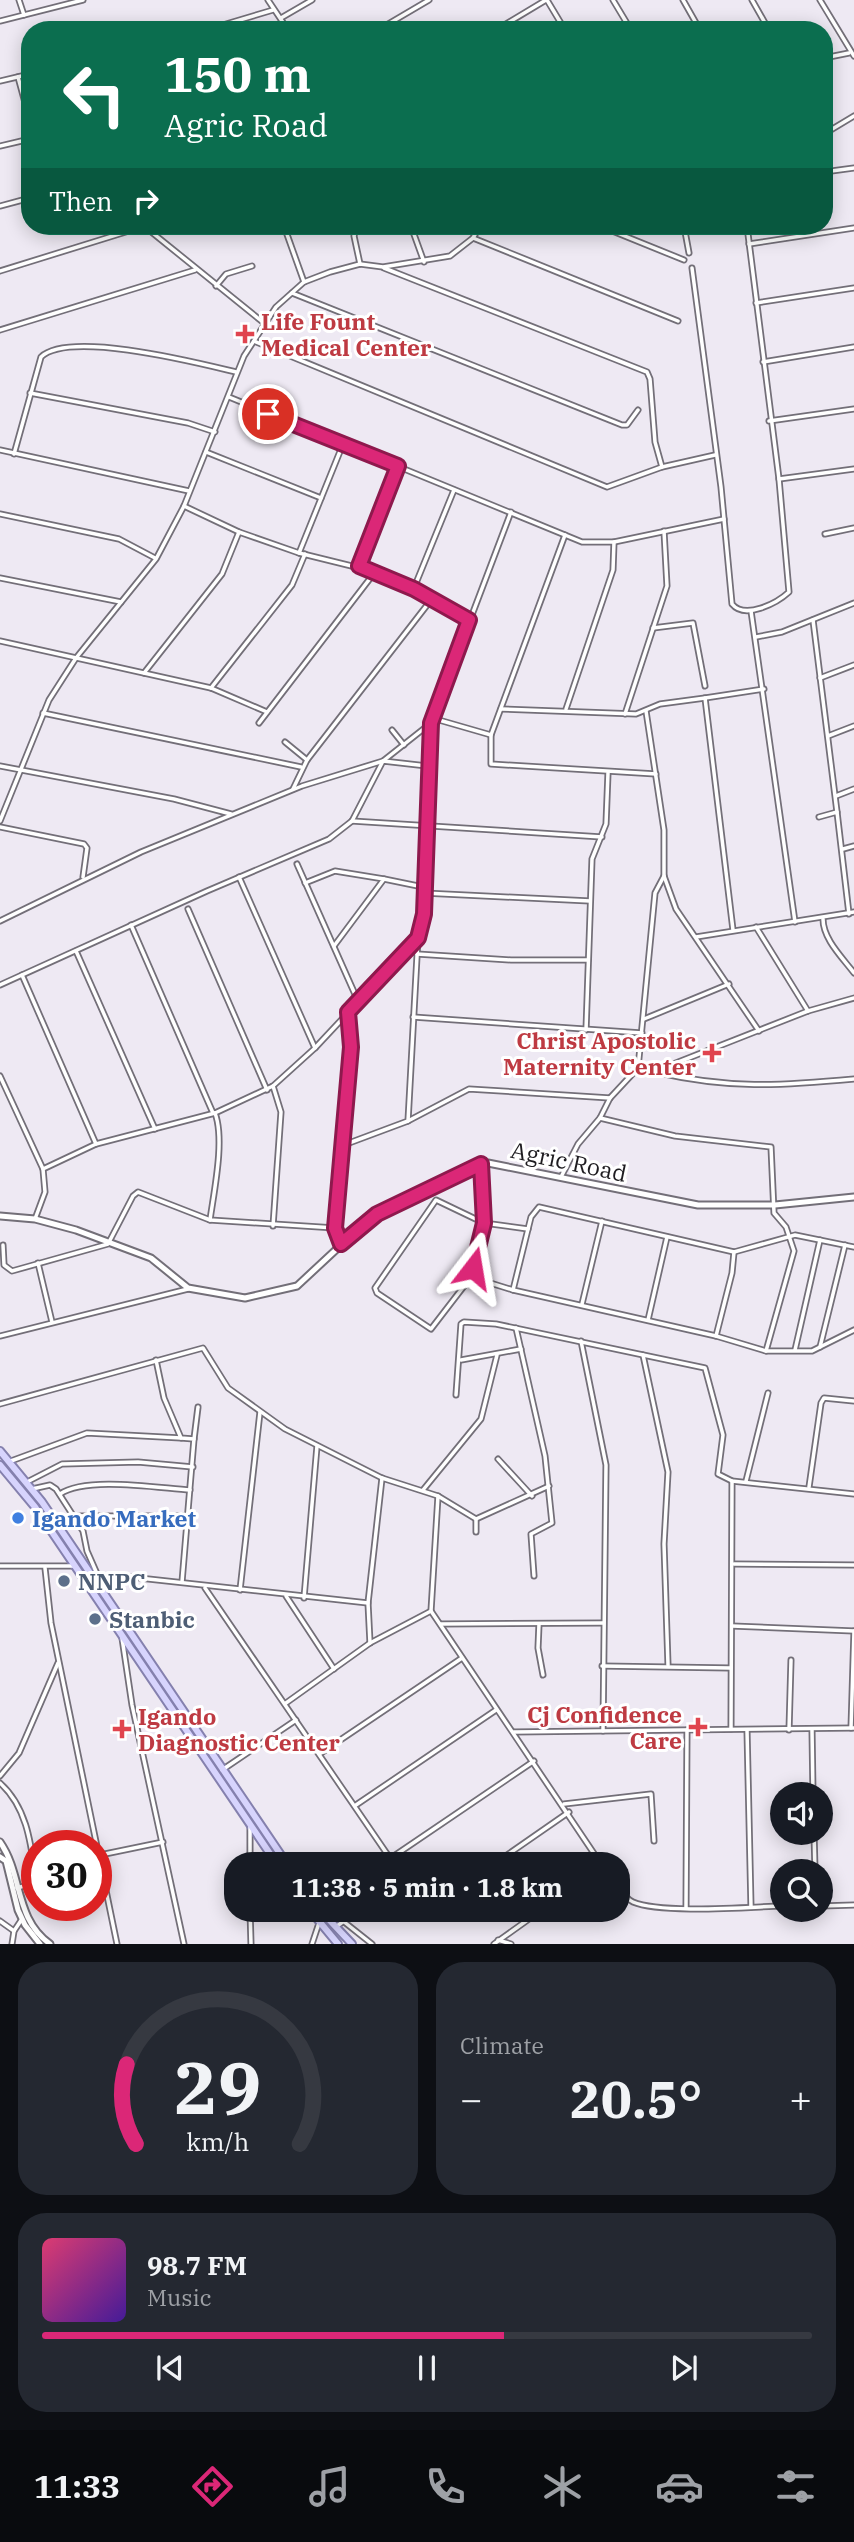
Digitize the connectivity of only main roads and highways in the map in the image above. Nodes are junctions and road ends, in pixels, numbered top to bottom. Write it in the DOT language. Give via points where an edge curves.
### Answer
graph roads {
  1 [pos="0,1451"];
  2 [pos="0,1465"];
  3 [pos="220,1771"];
  4 [pos="269,1852"];
  5 [pos="278,1852"];
  6 [pos="318,1922"];
  7 [pos="330,1922"];
  8 [pos="338,1944"];
  9 [pos="352,1944"];
  1 -- 3 [label="main road" via="95,1576"];
  2 -- 3 [label="main road"];
  3 -- 4 [label="main road"];
  3 -- 5 [label="main road"];
  6 -- 8 [label="main road"];
  7 -- 9 [label="main road"];
}
